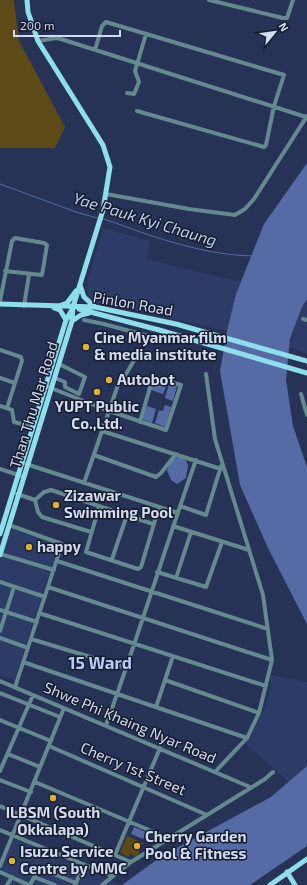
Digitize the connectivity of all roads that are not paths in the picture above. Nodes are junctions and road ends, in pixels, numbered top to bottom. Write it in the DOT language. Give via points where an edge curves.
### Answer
graph roads {
  1 [pos="26,0"];
  2 [pos="209,0"];
  3 [pos="293,0"];
  4 [pos="222,1"];
  5 [pos="146,34"];
  6 [pos="38,41"];
  7 [pos="95,50"];
  8 [pos="138,63"];
  9 [pos="127,94"];
  10 [pos="274,106"];
  11 [pos="137,111"];
  12 [pos="307,117"];
  13 [pos="106,194"];
  14 [pos="5,271"];
  15 [pos="29,275"];
  16 [pos="80,285"];
  17 [pos="0,301"];
  18 [pos="0,304"];
  19 [pos="24,306"];
  20 [pos="54,307"];
  21 [pos="73,307"];
  22 [pos="95,307"];
  23 [pos="94,313"];
  24 [pos="109,316"];
  25 [pos="66,320"];
  26 [pos="84,320"];
  27 [pos="72,321"];
  28 [pos="104,324"];
  29 [pos="152,337"];
  30 [pos="0,350"];
  31 [pos="135,359"];
  32 [pos="307,361"];
  33 [pos="59,364"];
  34 [pos="307,373"];
  35 [pos="206,374"];
  36 [pos="0,378"];
  37 [pos="55,378"];
  38 [pos="15,383"];
  39 [pos="46,386"];
  40 [pos="52,388"];
  41 [pos="301,394"];
  42 [pos="0,406"];
  43 [pos="7,408"];
  44 [pos="109,411"];
  45 [pos="307,415"];
  46 [pos="36,417"];
  47 [pos="43,419"];
  48 [pos="140,422"];
  49 [pos="33,427"];
  50 [pos="102,431"];
  51 [pos="176,454"];
  52 [pos="94,455"];
  53 [pos="196,460"];
  54 [pos="223,462"];
  55 [pos="22,463"];
  56 [pos="28,465"];
  57 [pos="0,469"];
  58 [pos="221,469"];
  59 [pos="18,475"];
  60 [pos="24,477"];
  61 [pos="84,483"];
  62 [pos="13,493"];
  63 [pos="19,494"];
  64 [pos="35,500"];
  65 [pos="180,506"];
  66 [pos="99,507"];
  67 [pos="159,507"];
  68 [pos="178,513"];
  69 [pos="127,515"];
  70 [pos="154,524"];
  71 [pos="9,525"];
  72 [pos="173,526"];
  73 [pos="91,532"];
  74 [pos="191,532"];
  75 [pos="0,534"];
  76 [pos="222,542"];
  77 [pos="1,545"];
  78 [pos="249,550"];
  79 [pos="0,554"];
  80 [pos="112,559"];
  81 [pos="57,561"];
  82 [pos="54,570"];
  83 [pos="157,572"];
  84 [pos="176,578"];
  85 [pos="0,582"];
  86 [pos="14,587"];
  87 [pos="48,587"];
  88 [pos="152,591"];
  89 [pos="45,597"];
  90 [pos="0,610"];
  91 [pos="6,612"];
  92 [pos="39,613"];
  93 [pos="144,618"];
  94 [pos="37,622"];
  95 [pos="268,629"];
  96 [pos="0,631"];
  97 [pos="0,638"];
  98 [pos="31,639"];
  99 [pos="136,644"];
  100 [pos="28,648"];
  101 [pos="173,656"];
  102 [pos="272,660"];
  103 [pos="23,662"];
  104 [pos="127,668"];
  105 [pos="165,680"];
  106 [pos="0,681"];
  107 [pos="266,686"];
  108 [pos="15,687"];
  109 [pos="0,693"];
  110 [pos="117,694"];
  111 [pos="33,695"];
  112 [pos="29,704"];
  113 [pos="156,707"];
  114 [pos="64,708"];
  115 [pos="259,713"];
  116 [pos="60,717"];
  117 [pos="0,720"];
  118 [pos="106,725"];
  119 [pos="19,728"];
  120 [pos="247,738"];
  121 [pos="51,741"];
  122 [pos="49,746"];
  123 [pos="160,748"];
  124 [pos="8,754"];
  125 [pos="40,767"];
  126 [pos="0,771"];
  127 [pos="214,772"];
  128 [pos="273,772"];
  129 [pos="0,780"];
  130 [pos="35,782"];
  131 [pos="144,787"];
  132 [pos="250,787"];
  133 [pos="31,792"];
  134 [pos="0,806"];
  135 [pos="23,815"];
  136 [pos="207,815"];
  137 [pos="129,822"];
  138 [pos="0,830"];
  139 [pos="13,836"];
  140 [pos="168,838"];
  141 [pos="2,854"];
  142 [pos="116,855"];
  143 [pos="307,859"];
  144 [pos="131,862"];
  145 [pos="0,866"];
  146 [pos="0,872"];
  147 [pos="287,872"];
  148 [pos="80,874"];
  149 [pos="112,876"];
  150 [pos="12,877"];
  151 [pos="34,877"];
  152 [pos="75,884"];
  153 [pos="7,885"];
  154 [pos="29,885"];
  155 [pos="55,885"];
  156 [pos="102,885"];
  157 [pos="270,885"];
  158 [pos="295,885"];
  1 -- 6 [label="main road, Than Thu Mar Road"];
  2 -- 4 [label="street"];
  3 -- 4 [label="street" via="287,18"];
  5 -- 7 [label="street" via="106,22 102,26"];
  5 -- 8 [label="street"];
  5 -- 10 [label="street" via="283,74"];
  6 -- 7 [label="street" via="56,38"];
  6 -- 13 [label="main road, Than Thu Mar Road" via="102,145 110,167"];
  7 -- 8 [label="street"];
  8 -- 9 [label="street" via="136,72 139,82 135,93"];
  8 -- 10 [label="street"];
  10 -- 11 [label="street" via="264,147"];
  10 -- 12 [label="street"];
  12 -- 13 [label="street" via="254,199 246,209 235,215"];
  13 -- 16 [label="main road, Than Thu Mar Road"];
  14 -- 15 [label="street"];
  14 -- 15 [label="street" via="13,239 44,243 48,248 43,274"];
  14 -- 17 [label="street"];
  15 -- 19 [label="street"];
  16 -- 20 [label="main road" via="67,303"];
  16 -- 21 [label="main road, Than Thu Mar Road"];
  16 -- 22 [label="main road" via="84,297"];
  18 -- 19 [label="main road"];
  19 -- 20 [label="main road"];
  20 -- 21 [label="main road"];
  20 -- 25 [label="main road" via="60,310"];
  21 -- 22 [label="main road, Pinlon Road"];
  21 -- 23 [label="main road, Pinlon Road"];
  21 -- 25 [label="main road, Than Thu Mar Road"];
  21 -- 27 [label="main road, Than Thu Mar Road"];
  22 -- 32 [label="main road, Pinlon Road" via="207,332"];
  23 -- 24 [label="main road, Pinlon Road"];
  23 -- 27 [label="main road" via="81,315"];
  24 -- 28 [label="street"];
  24 -- 34 [label="main road, Pinlon Road"];
  25 -- 39 [label="main road, Than Thu Mar Road"];
  26 -- 28 [label="street"];
  27 -- 33 [label="main road, Than Thu Mar Road"];
  28 -- 29 [label="street"];
  30 -- 38 [label="street" via="21,357"];
  31 -- 44 [label="street" via="119,382"];
  33 -- 37 [label="main road, Than Thu Mar Road"];
  33 -- 37 [label="street" via="85,377 79,394 65,387 65,382"];
  35 -- 54 [label="street" via="213,427"];
  36 -- 38 [label="street"];
  37 -- 40 [label="main road, Than Thu Mar Road"];
  38 -- 43 [label="street"];
  39 -- 40 [label="street"];
  39 -- 46 [label="main road, Than Thu Mar Road"];
  40 -- 44 [label="street"];
  40 -- 47 [label="main road, Than Thu Mar Road"];
  41 -- 45 [label="street"];
  42 -- 43 [label="street"];
  43 -- 49 [label="street" via="13,411 14,422"];
  44 -- 48 [label="street"];
  44 -- 50 [label="street"];
  46 -- 47 [label="main road"];
  46 -- 49 [label="main road, Than Thu Mar Road"];
  47 -- 56 [label="main road, Than Thu Mar Road"];
  48 -- 48 [label="street" via="153,377 181,385 166,430"];
  49 -- 55 [label="main road, Than Thu Mar Road"];
  50 -- 51 [label="street"];
  50 -- 52 [label="street"];
  51 -- 52 [label="street" via="156,477"];
  51 -- 53 [label="street"];
  52 -- 61 [label="street"];
  53 -- 58 [label="street"];
  53 -- 65 [label="street"];
  54 -- 58 [label="street"];
  54 -- 78 [label="street"];
  55 -- 56 [label="street"];
  55 -- 59 [label="main road, Than Thu Mar Road"];
  56 -- 60 [label="main road, Than Thu Mar Road"];
  56 -- 61 [label="street"];
  57 -- 59 [label="street"];
  58 -- 65 [label="street" via="206,515"];
  59 -- 60 [label="street"];
  59 -- 62 [label="main road, Than Thu Mar Road"];
  60 -- 63 [label="main road, Than Thu Mar Road"];
  61 -- 67 [label="street"];
  62 -- 63 [label="street"];
  62 -- 75 [label="main road, Than Thu Mar Road"];
  63 -- 64 [label="street"];
  63 -- 71 [label="main road, Than Thu Mar Road"];
  64 -- 66 [label="street" via="44,492 51,490"];
  64 -- 73 [label="street" via="42,517"];
  65 -- 68 [label="street"];
  66 -- 69 [label="street"];
  66 -- 73 [label="street"];
  67 -- 68 [label="street"];
  67 -- 70 [label="street"];
  68 -- 72 [label="street"];
  69 -- 70 [label="street"];
  69 -- 80 [label="street"];
  70 -- 80 [label="street" via="141,568"];
  71 -- 77 [label="main road, Than Thu Mar Road"];
  71 -- 81 [label="street" via="62,544"];
  72 -- 74 [label="street"];
  72 -- 83 [label="street"];
  73 -- 80 [label="street" via="86,552"];
  74 -- 76 [label="street"];
  74 -- 84 [label="street"];
  76 -- 78 [label="street"];
  76 -- 84 [label="street" via="206,588"];
  77 -- 79 [label="main road, Than Thu Mar Road"];
  78 -- 95 [label="street" via="263,594"];
  79 -- 82 [label="street"];
  81 -- 82 [label="street"];
  81 -- 88 [label="street"];
  82 -- 87 [label="street"];
  83 -- 84 [label="street"];
  83 -- 88 [label="street"];
  85 -- 86 [label="street"];
  86 -- 89 [label="street"];
  86 -- 91 [label="street"];
  87 -- 89 [label="street"];
  87 -- 93 [label="street"];
  88 -- 93 [label="street"];
  88 -- 95 [label="street"];
  89 -- 92 [label="street"];
  90 -- 91 [label="street"];
  91 -- 94 [label="street"];
  91 -- 96 [label="street"];
  92 -- 94 [label="street"];
  92 -- 99 [label="street"];
  93 -- 99 [label="street"];
  93 -- 102 [label="street"];
  94 -- 98 [label="street"];
  95 -- 102 [label="street"];
  97 -- 100 [label="street"];
  98 -- 100 [label="street"];
  98 -- 104 [label="street"];
  99 -- 101 [label="street"];
  99 -- 104 [label="street"];
  100 -- 103 [label="street"];
  101 -- 105 [label="street"];
  101 -- 107 [label="street"];
  102 -- 107 [label="street"];
  103 -- 108 [label="street"];
  103 -- 110 [label="street"];
  104 -- 110 [label="street"];
  105 -- 113 [label="street"];
  105 -- 115 [label="street"];
  106 -- 108 [label="street, Shwe Phi Khaing Nyar Road"];
  107 -- 115 [label="street"];
  108 -- 111 [label="street, Shwe Phi Khaing Nyar Road"];
  109 -- 112 [label="street"];
  110 -- 113 [label="street"];
  110 -- 118 [label="street"];
  111 -- 112 [label="street"];
  111 -- 114 [label="street, Shwe Phi Khaing Nyar Road"];
  112 -- 116 [label="street"];
  112 -- 119 [label="street"];
  113 -- 120 [label="street"];
  114 -- 116 [label="street"];
  114 -- 118 [label="street, Shwe Phi Khaing Nyar Road"];
  115 -- 120 [label="street"];
  116 -- 121 [label="street"];
  117 -- 119 [label="street"];
  118 -- 123 [label="street, Shwe Phi Khaing Nyar Road"];
  119 -- 121 [label="street"];
  119 -- 124 [label="street"];
  120 -- 127 [label="street"];
  121 -- 122 [label="street"];
  122 -- 125 [label="street"];
  122 -- 131 [label="street, Cherry 1st Street"];
  123 -- 127 [label="street, Shwe Phi Khaing Nyar Road"];
  123 -- 131 [label="street"];
  124 -- 125 [label="street"];
  124 -- 126 [label="street"];
  125 -- 130 [label="street"];
  127 -- 132 [label="street, Shwe Phi Khaing Nyar Road"];
  128 -- 132 [label="street"];
  129 -- 133 [label="street"];
  130 -- 133 [label="street"];
  130 -- 137 [label="street"];
  131 -- 136 [label="street, Cherry 1st Street"];
  131 -- 137 [label="street"];
  132 -- 136 [label="street"];
  133 -- 135 [label="street"];
  134 -- 135 [label="street"];
  135 -- 139 [label="street"];
  135 -- 142 [label="street"];
  136 -- 140 [label="street"];
  137 -- 140 [label="street"];
  137 -- 142 [label="street"];
  138 -- 139 [label="street"];
  139 -- 141 [label="street"];
  139 -- 149 [label="street"];
  140 -- 144 [label="street"];
  141 -- 145 [label="street"];
  142 -- 144 [label="street"];
  143 -- 147 [label="main road"];
  144 -- 149 [label="street"];
  146 -- 150 [label="street"];
  147 -- 157 [label="main road"];
  147 -- 158 [label="main road"];
  148 -- 152 [label="street"];
  149 -- 156 [label="street"];
  150 -- 153 [label="street"];
  150 -- 154 [label="street"];
  151 -- 152 [label="street" via="41,868"];
  151 -- 154 [label="street"];
  151 -- 155 [label="street"];
}
